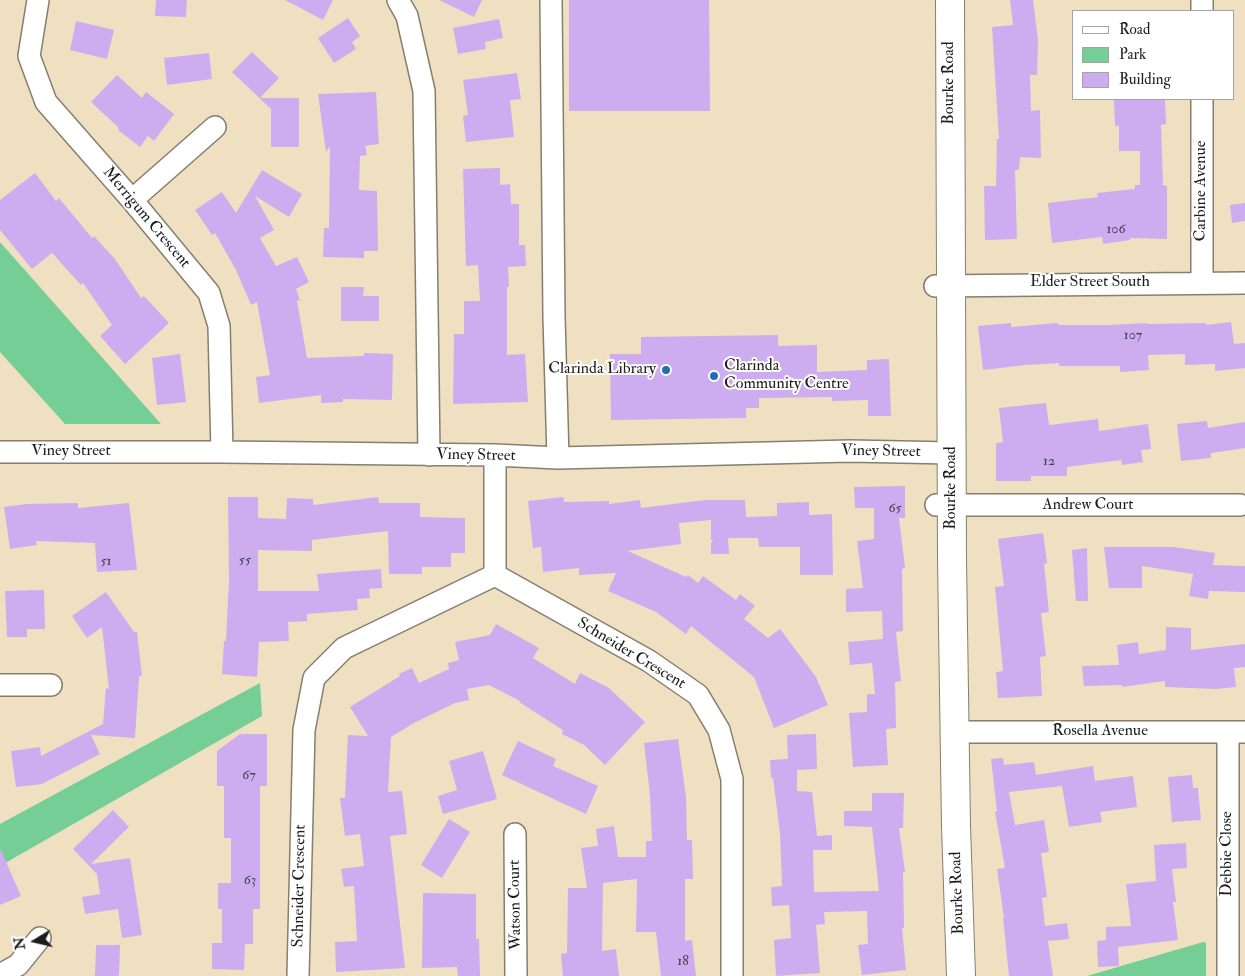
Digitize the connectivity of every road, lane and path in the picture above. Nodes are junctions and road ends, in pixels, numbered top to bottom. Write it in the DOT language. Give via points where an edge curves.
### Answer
graph roads {
  1 [pos="38,0"];
  2 [pos="398,0"];
  3 [pos="551,0"];
  4 [pos="933,0"];
  5 [pos="950,0"];
  6 [pos="1202,100"];
  7 [pos="215,127"];
  8 [pos="132,200"];
  9 [pos="1202,283"];
  10 [pos="1245,283"];
  11 [pos="943,285"];
  12 [pos="0,452"];
  13 [pos="222,452"];
  14 [pos="944,454"];
  15 [pos="429,455"];
  16 [pos="495,455"];
  17 [pos="558,458"];
  18 [pos="1240,505"];
  19 [pos="944,506"];
  20 [pos="495,575"];
  21 [pos="0,685"];
  22 [pos="51,685"];
  23 [pos="1236,732"];
  24 [pos="947,733"];
  25 [pos="515,834"];
  26 [pos="40,938"];
  27 [pos="956,974"];
  28 [pos="0,976"];
  29 [pos="298,976"];
  30 [pos="516,976"];
  31 [pos="732,976"];
  32 [pos="1228,976"];
  1 -- 8 [label="street, Merrigum Crescent" via="29,56 46,102"];
  2 -- 15 [label="street" via="407,16 424,91"];
  3 -- 17 [label="street"];
  4 -- 11 [label="main road, Bourke Road"];
  5 -- 11 [label="main road, Bourke Road"];
  6 -- 9 [label="street, Carbine Avenue"];
  7 -- 8 [label="street"];
  8 -- 13 [label="street, Merrigum Crescent" via="209,293 219,326"];
  9 -- 10 [label="street, Elder Street South"];
  9 -- 11 [label="street, Elder Street South"];
  11 -- 14 [label="main road, Bourke Road"];
  12 -- 13 [label="street, Viney Street"];
  13 -- 15 [label="street, Viney Street"];
  14 -- 17 [label="street, Viney Street" via="850,451"];
  14 -- 19 [label="main road, Bourke Road"];
  15 -- 16 [label="street, Viney Street"];
  16 -- 17 [label="street, Viney Street"];
  16 -- 20 [label="street"];
  18 -- 19 [label="street, Andrew Court"];
  19 -- 24 [label="main road, Bourke Road"];
  20 -- 29 [label="street, Schneider Crescent" via="344,648 314,678 304,730"];
  20 -- 31 [label="street, Schneider Crescent" via="649,661 698,695 719,730 732,779"];
  21 -- 22 [label="street"];
  23 -- 24 [label="street, Rosella Avenue"];
  23 -- 32 [label="street, Debbie Close"];
  24 -- 27 [label="main road, Bourke Road" via="956,826"];
  25 -- 30 [label="street, Watson Court"];
  26 -- 28 [label="street" via="18,965"];
}
